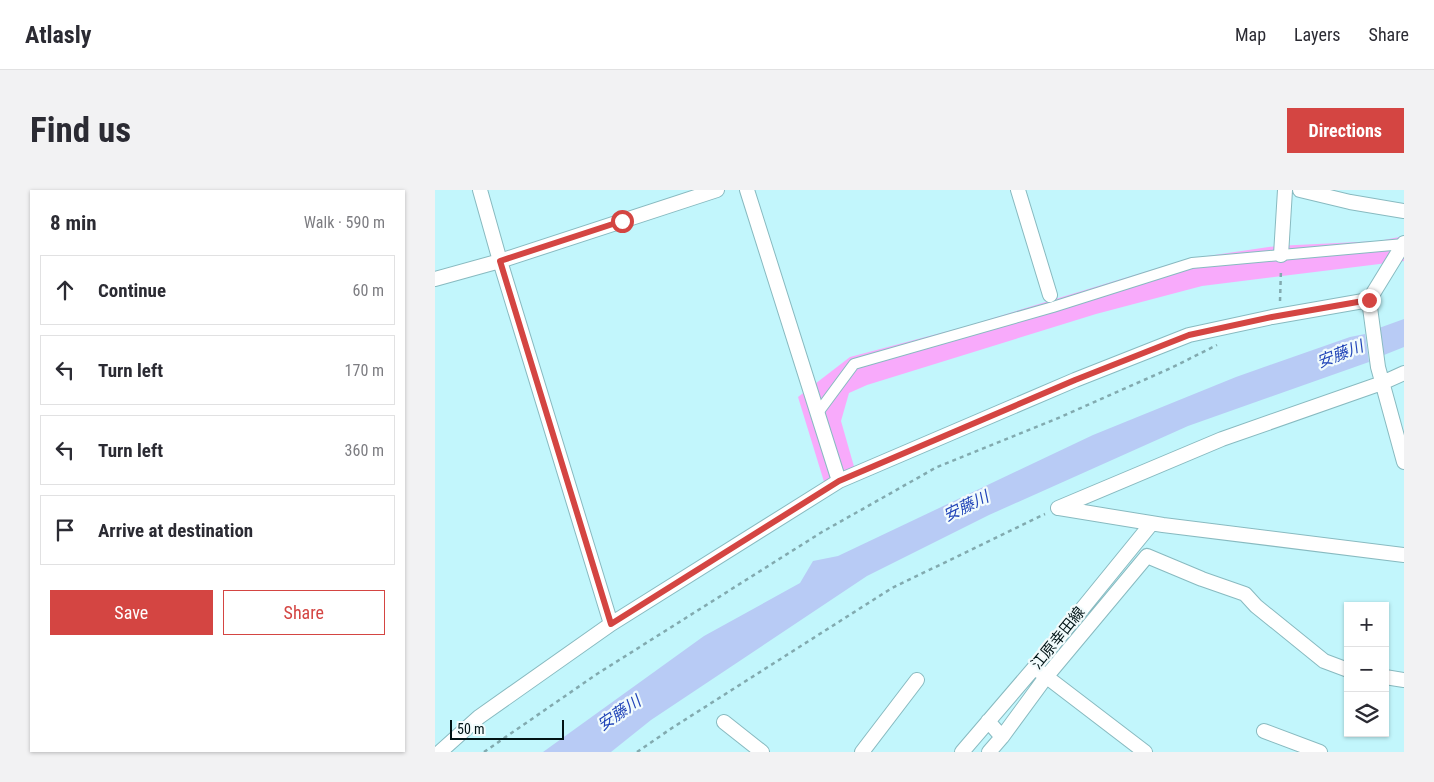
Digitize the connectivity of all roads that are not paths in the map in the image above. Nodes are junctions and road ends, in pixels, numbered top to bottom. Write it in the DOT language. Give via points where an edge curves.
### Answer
graph roads {
  1 [pos="480,190"];
  2 [pos="717,190"];
  3 [pos="747,190"];
  4 [pos="1018,190"];
  5 [pos="1285,190"];
  6 [pos="1300,190"];
  7 [pos="1404,211"];
  8 [pos="1404,244"];
  9 [pos="1281,255"];
  10 [pos="500,261"];
  11 [pos="435,278"];
  12 [pos="1050,295"];
  13 [pos="1369,300"];
  14 [pos="1404,373"];
  15 [pos="1382,383"];
  16 [pos="817,414"];
  17 [pos="1404,462"];
  18 [pos="839,481"];
  19 [pos="1158,524"];
  20 [pos="1404,555"];
  21 [pos="611,624"];
  22 [pos="1034,668"];
  23 [pos="1344,668"];
  24 [pos="1046,677"];
  25 [pos="1389,678"];
  26 [pos="917,680"];
  27 [pos="1404,680"];
  28 [pos="723,722"];
  29 [pos="988,722"];
  30 [pos="1264,731"];
  31 [pos="1002,737"];
  32 [pos="439,752"];
  33 [pos="762,752"];
  34 [pos="863,752"];
  35 [pos="961,752"];
  36 [pos="989,752"];
  37 [pos="1145,752"];
  38 [pos="1320,752"];
  1 -- 10 [label="street"];
  2 -- 10 [label="street"];
  3 -- 16 [label="street"];
  4 -- 12 [label="street"];
  5 -- 9 [label="street"];
  6 -- 7 [label="street"];
  8 -- 9 [label="street"];
  8 -- 13 [label="street"];
  9 -- 16 [label="street" via="1192,263 854,364"];
  10 -- 11 [label="street"];
  10 -- 21 [label="street"];
  13 -- 15 [label="street"];
  13 -- 18 [label="street" via="1189,335"];
  14 -- 15 [label="street"];
  15 -- 17 [label="street"];
  15 -- 19 [label="street" via="1222,440 1058,508"];
  16 -- 18 [label="street"];
  18 -- 21 [label="street"];
  19 -- 20 [label="street"];
  19 -- 22 [label="street, 江原幸田線"];
  21 -- 32 [label="street" via="479,717"];
  22 -- 24 [label="street"];
  22 -- 29 [label="street, 江原幸田線"];
  23 -- 24 [label="street" via="1324,661 1245,594 1147,556"];
  24 -- 31 [label="street"];
  24 -- 37 [label="street"];
  25 -- 27 [label="street"];
  26 -- 34 [label="street"];
  28 -- 33 [label="street"];
  29 -- 31 [label="street"];
  29 -- 35 [label="street, 江原幸田線"];
  30 -- 38 [label="street"];
  31 -- 36 [label="street"];
}
